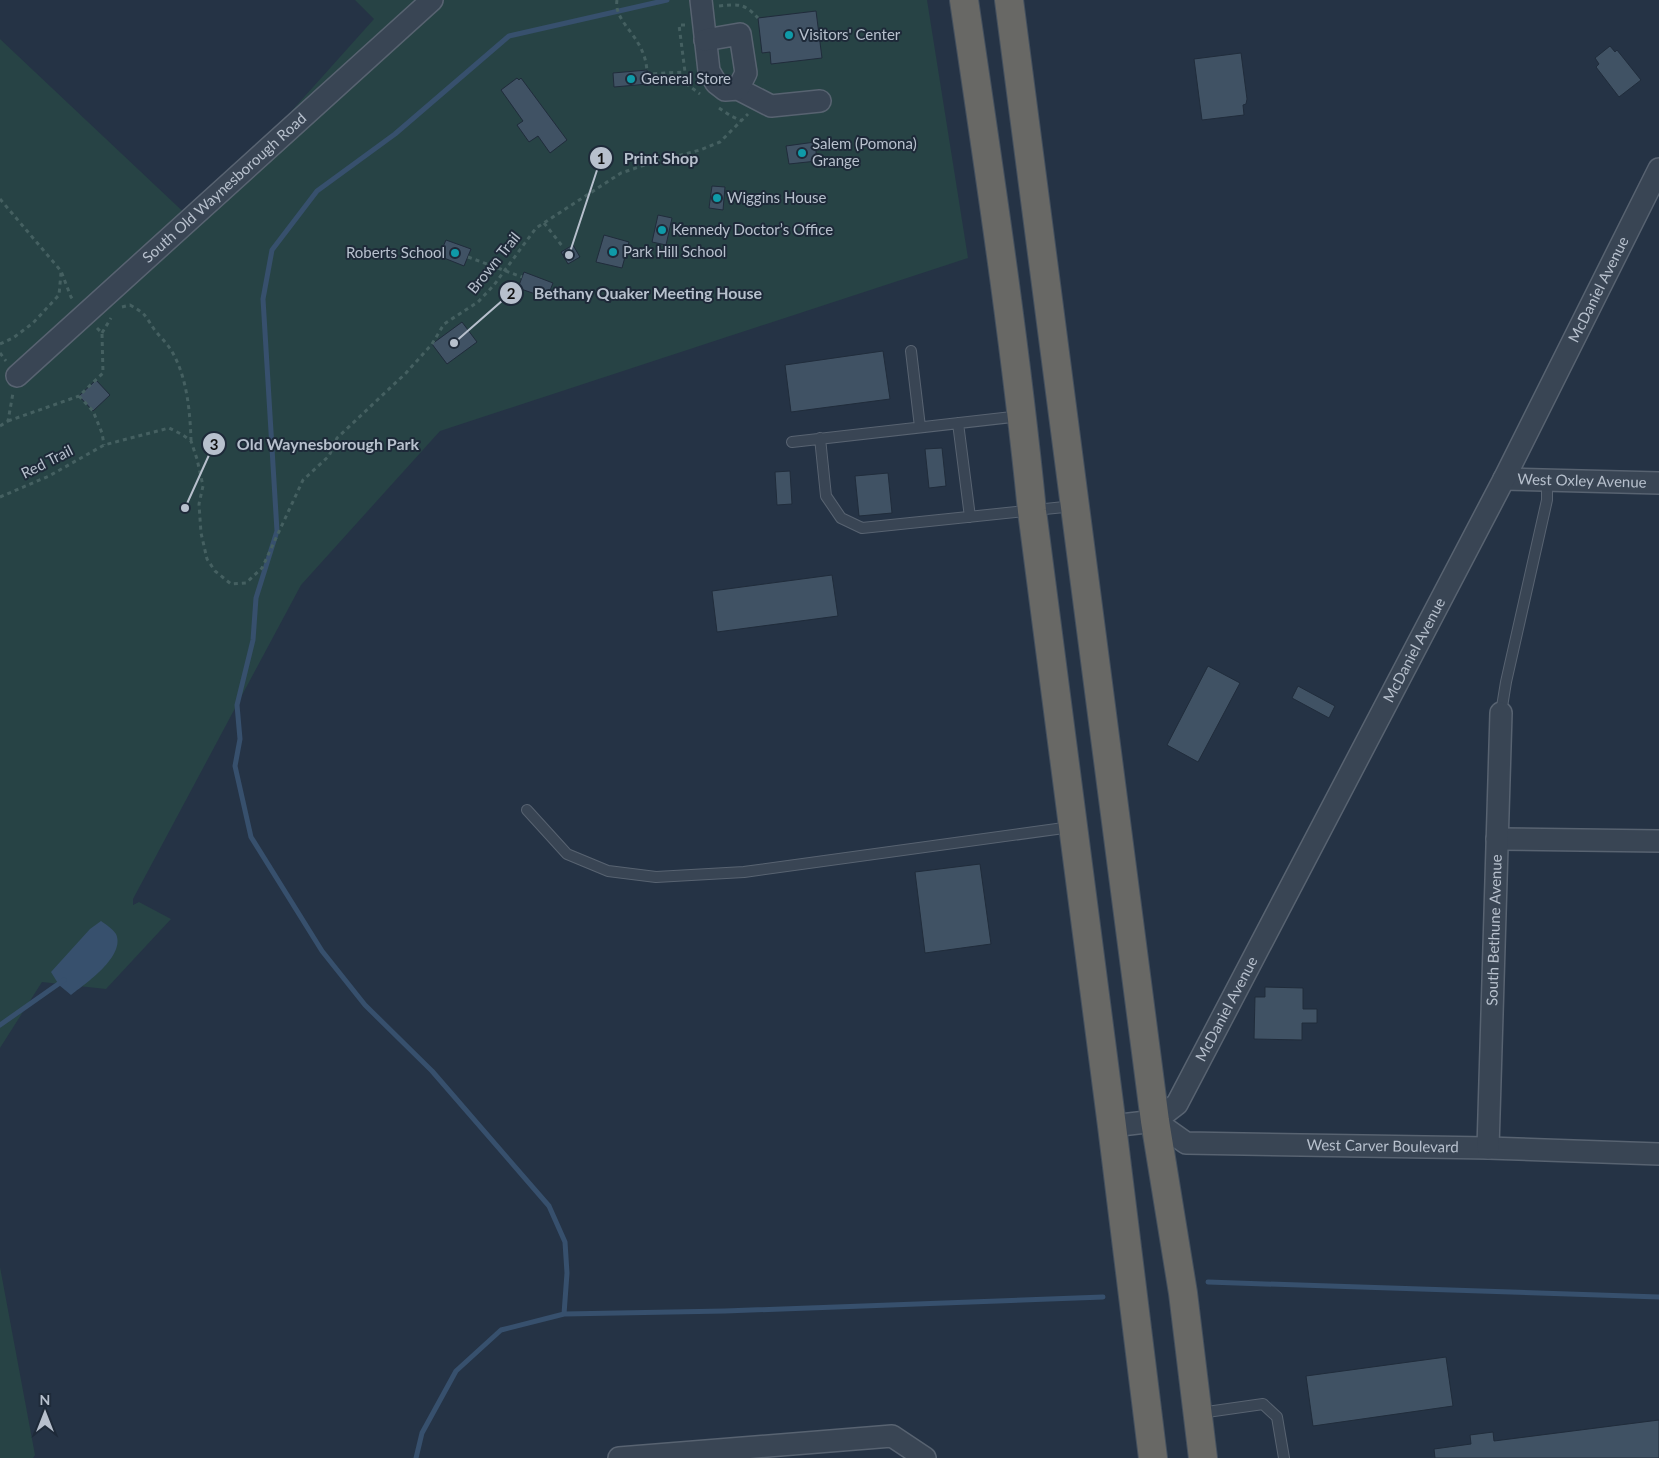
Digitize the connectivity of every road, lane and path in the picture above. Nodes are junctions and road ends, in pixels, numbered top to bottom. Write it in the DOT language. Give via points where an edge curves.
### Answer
graph roads {
  1 [pos="432,0"];
  2 [pos="617,0"];
  3 [pos="701,0"];
  4 [pos="964,0"];
  5 [pos="1009,0"];
  6 [pos="705,40"];
  7 [pos="685,72"];
  8 [pos="738,89"];
  9 [pos="758,99"];
  10 [pos="820,101"];
  11 [pos="1659,169"];
  12 [pos="0,199"];
  13 [pos="544,223"];
  14 [pos="563,247"];
  15 [pos="468,257"];
  16 [pos="62,271"];
  17 [pos="504,271"];
  18 [pos="522,278"];
  19 [pos="118,309"];
  20 [pos="85,314"];
  21 [pos="113,317"];
  22 [pos="102,333"];
  23 [pos="0,344"];
  24 [pos="911,351"];
  25 [pos="17,376"];
  26 [pos="79,396"];
  27 [pos="1022,416"];
  28 [pos="8,421"];
  29 [pos="958,423"];
  30 [pos="0,426"];
  31 [pos="920,427"];
  32 [pos="820,438"];
  33 [pos="191,441"];
  34 [pos="792,442"];
  35 [pos="104,445"];
  36 [pos="1504,479"];
  37 [pos="1547,480"];
  38 [pos="1659,483"];
  39 [pos="0,497"];
  40 [pos="1074,506"];
  41 [pos="1032,511"];
  42 [pos="970,517"];
  43 [pos="1500,713"];
  44 [pos="527,810"];
  45 [pos="1072,827"];
  46 [pos="1497,839"];
  47 [pos="1659,841"];
  48 [pos="1155,1121"];
  49 [pos="1112,1126"];
  50 [pos="1488,1148"];
  51 [pos="1659,1154"];
  52 [pos="1199,1413"];
  53 [pos="925,1457"];
  54 [pos="619,1458"];
  55 [pos="1153,1458"];
  56 [pos="1203,1458"];
  57 [pos="1284,1458"];
  1 -- 20 [label="street, South Old Waynesborough Road"];
  2 -- 7 [label="path" via="620,16 646,58 648,74"];
  3 -- 6 [label="street"];
  4 -- 27 [label="highway"];
  5 -- 40 [label="highway"];
  6 -- 8 [label="street" via="709,71 716,83 725,90"];
  6 -- 8 [label="street" via="740,34 746,74"];
  8 -- 9 [label="street"];
  9 -- 10 [label="street" via="770,106"];
  9 -- 13 [label="path, Brown Trail" via="745,118 720,142 621,173"];
  11 -- 36 [label="street, McDaniel Avenue"];
  12 -- 16 [label="path"];
  13 -- 14 [label="path"];
  13 -- 17 [label="path, Brown Trail" via="536,228"];
  15 -- 17 [label="path"];
  16 -- 20 [label="path" via="71,297"];
  16 -- 23 [label="path" via="59,295 33,323"];
  17 -- 18 [label="path"];
  17 -- 33 [label="path, Brown Trail" via="478,302 444,324 432,344 406,373 337,438 329,456 303,480 262,568 246,583 231,584 215,571 207,559 199,504 203,486"];
  19 -- 33 [label="path" via="130,305 144,313 171,350 181,373 190,416"];
  20 -- 22 [label="path"];
  20 -- 25 [label="street, South Old Waynesborough Road"];
  21 -- 22 [label="path"];
  22 -- 26 [label="path" via="103,374"];
  24 -- 31 [label="lane"];
  25 -- 28 [label="path"];
  26 -- 28 [label="path"];
  26 -- 35 [label="path" via="93,411"];
  27 -- 29 [label="lane"];
  27 -- 41 [label="highway"];
  28 -- 30 [label="path"];
  29 -- 31 [label="lane"];
  29 -- 42 [label="lane"];
  31 -- 32 [label="lane"];
  32 -- 34 [label="lane"];
  32 -- 42 [label="lane" via="826,496 840,518 862,528"];
  33 -- 35 [label="path" via="169,428"];
  35 -- 39 [label="path, Red Trail" via="49,476"];
  36 -- 37 [label="street, West Oxley Avenue"];
  36 -- 48 [label="street, McDaniel Avenue" via="1177,1104"];
  37 -- 38 [label="street, West Oxley Avenue"];
  37 -- 43 [label="lane" via="1547,500"];
  40 -- 41 [label="lane"];
  40 -- 48 [label="highway"];
  41 -- 42 [label="lane"];
  41 -- 45 [label="highway"];
  43 -- 46 [label="street, South Bethune Avenue"];
  44 -- 45 [label="lane" via="567,854 608,871 656,878 744,872"];
  45 -- 49 [label="highway"];
  46 -- 47 [label="street"];
  46 -- 50 [label="street, South Bethune Avenue"];
  48 -- 49 [label="street"];
  48 -- 50 [label="street, West Carver Boulevard" via="1186,1143"];
  48 -- 52 [label="highway"];
  49 -- 55 [label="highway"];
  50 -- 51 [label="street, West Carver Boulevard"];
  52 -- 56 [label="highway"];
  52 -- 57 [label="lane" via="1263,1404 1277,1417"];
  53 -- 54 [label="street" via="892,1436"];
}
